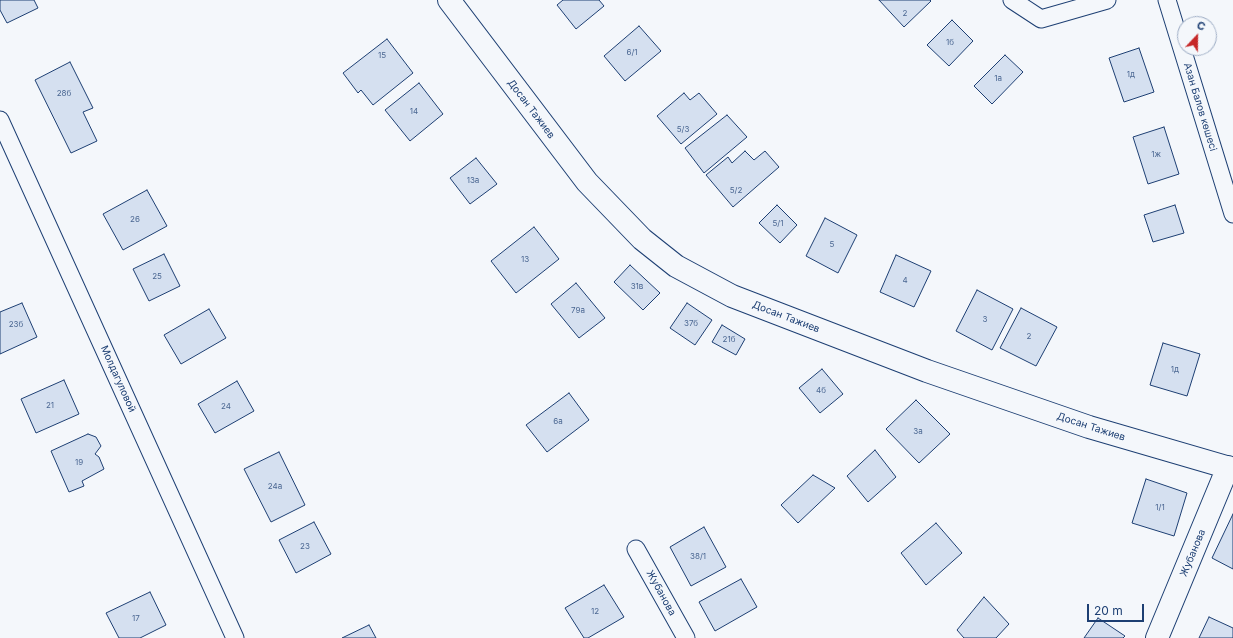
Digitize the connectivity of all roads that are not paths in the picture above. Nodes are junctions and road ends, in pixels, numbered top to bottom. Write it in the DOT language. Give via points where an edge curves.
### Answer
graph roads {
  1 [pos="449,0"];
  2 [pos="1012,0"];
  3 [pos="1107,0"];
  4 [pos="1167,0"];
  5 [pos="0,120"];
  6 [pos="1233,214"];
  7 [pos="1231,468"];
  8 [pos="636,549"];
  9 [pos="235,638"];
  10 [pos="686,638"];
  11 [pos="1157,638"];
  1 -- 7 [label="street, Досан Тажиев" via="587,182 642,239 676,266 732,296 927,371 1089,427"];
  2 -- 3 [label="street" via="1041,19"];
  4 -- 6 [label="street, Азан Балов көшесі"];
  5 -- 9 [label="street, Молдагуловой"];
  7 -- 11 [label="street, Жубанова"];
  8 -- 10 [label="street, Жубанова"];
}
